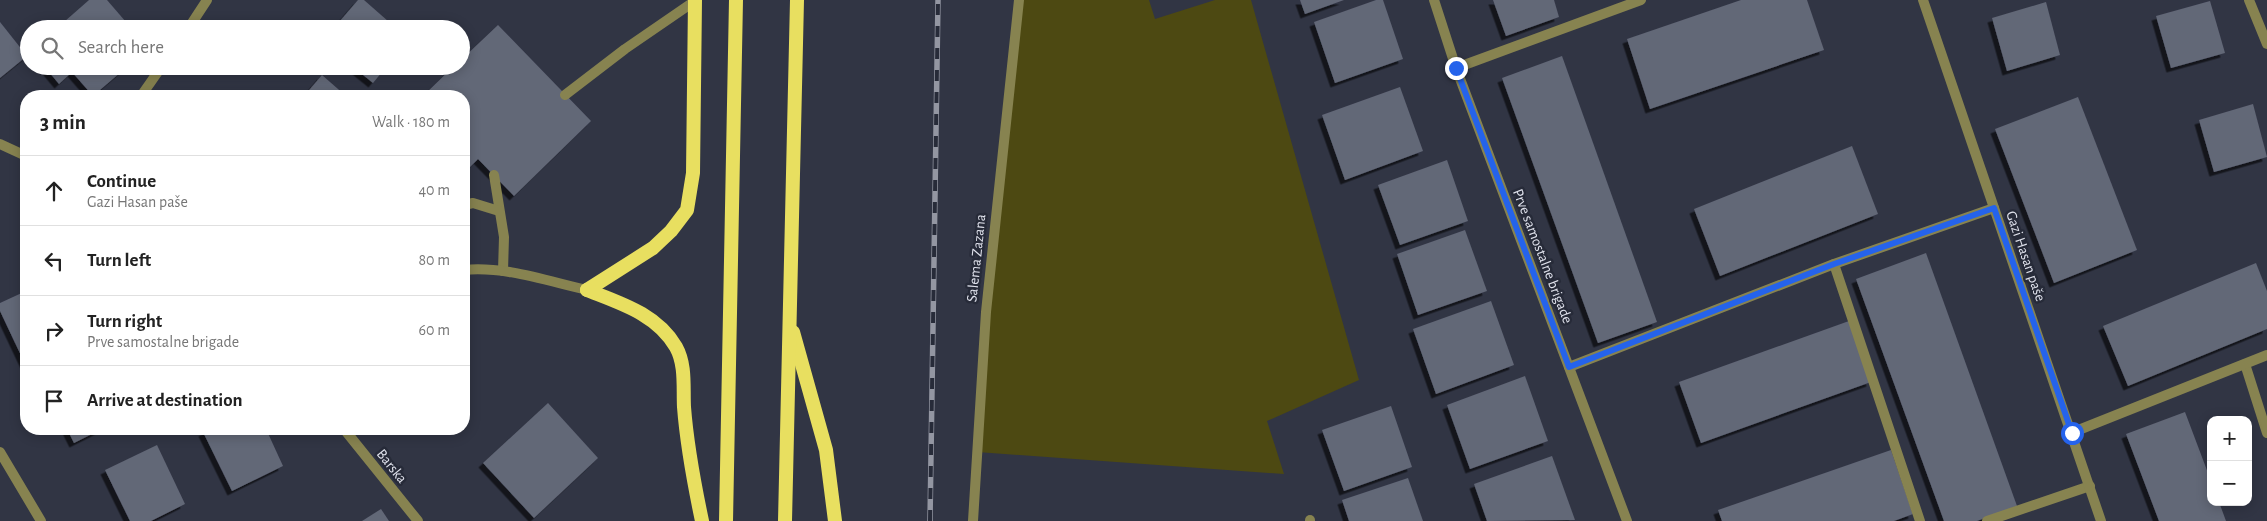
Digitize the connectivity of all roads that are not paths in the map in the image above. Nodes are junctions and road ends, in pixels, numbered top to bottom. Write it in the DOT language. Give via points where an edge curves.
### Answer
graph roads {
  1 [pos="208,0"];
  2 [pos="695,0"];
  3 [pos="736,0"];
  4 [pos="797,0"];
  5 [pos="1019,0"];
  6 [pos="1434,0"];
  7 [pos="1641,0"];
  8 [pos="1924,0"];
  9 [pos="2249,0"];
  10 [pos="194,20"];
  11 [pos="2267,44"];
  12 [pos="1456,68"];
  13 [pos="156,75"];
  14 [pos="145,90"];
  15 [pos="565,95"];
  16 [pos="0,144"];
  17 [pos="20,153"];
  18 [pos="494,175"];
  19 [pos="470,204"];
  20 [pos="1994,208"];
  21 [pos="499,211"];
  22 [pos="1834,264"];
  23 [pos="470,270"];
  24 [pos="503,271"];
  25 [pos="587,290"];
  26 [pos="789,318"];
  27 [pos="2267,355"];
  28 [pos="2244,364"];
  29 [pos="1569,367"];
  30 [pos="2072,433"];
  31 [pos="2267,433"];
  32 [pos="349,435"];
  33 [pos="0,452"];
  34 [pos="2090,486"];
  35 [pos="41,521"];
  36 [pos="418,521"];
  37 [pos="702,521"];
  38 [pos="726,521"];
  39 [pos="785,521"];
  40 [pos="835,521"];
  41 [pos="972,521"];
  42 [pos="1627,521"];
  43 [pos="1920,521"];
  44 [pos="1988,521"];
  45 [pos="2101,521"];
  1 -- 10 [label="street"];
  2 -- 15 [label="street"];
  2 -- 25 [label="highway" via="693,173 686,210 653,248"];
  3 -- 38 [label="highway"];
  4 -- 26 [label="highway"];
  5 -- 41 [label="street, Salema Zazana" via="986,312"];
  6 -- 12 [label="street, Prve samostalne brigade"];
  7 -- 12 [label="street"];
  8 -- 20 [label="street, Gazi Hasan paše"];
  9 -- 11 [label="street"];
  12 -- 29 [label="street, Prve samostalne brigade"];
  13 -- 14 [label="street"];
  16 -- 17 [label="street"];
  18 -- 21 [label="street"];
  19 -- 21 [label="street"];
  20 -- 22 [label="street"];
  20 -- 30 [label="street, Gazi Hasan paše"];
  21 -- 24 [label="street" via="504,237"];
  22 -- 29 [label="street"];
  22 -- 43 [label="street"];
  23 -- 24 [label="street"];
  24 -- 25 [label="street"];
  25 -- 37 [label="highway" via="636,310 656,324 676,347 683,372 692,471"];
  26 -- 39 [label="highway"];
  26 -- 40 [label="highway" via="826,450"];
  27 -- 28 [label="street"];
  28 -- 30 [label="street"];
  28 -- 31 [label="street"];
  29 -- 42 [label="street, Prve samostalne brigade"];
  30 -- 34 [label="street, Gazi Hasan paše"];
  32 -- 36 [label="street, Barska"];
  33 -- 35 [label="street"];
  34 -- 44 [label="street"];
  34 -- 45 [label="street, Gazi Hasan paše"];
}
